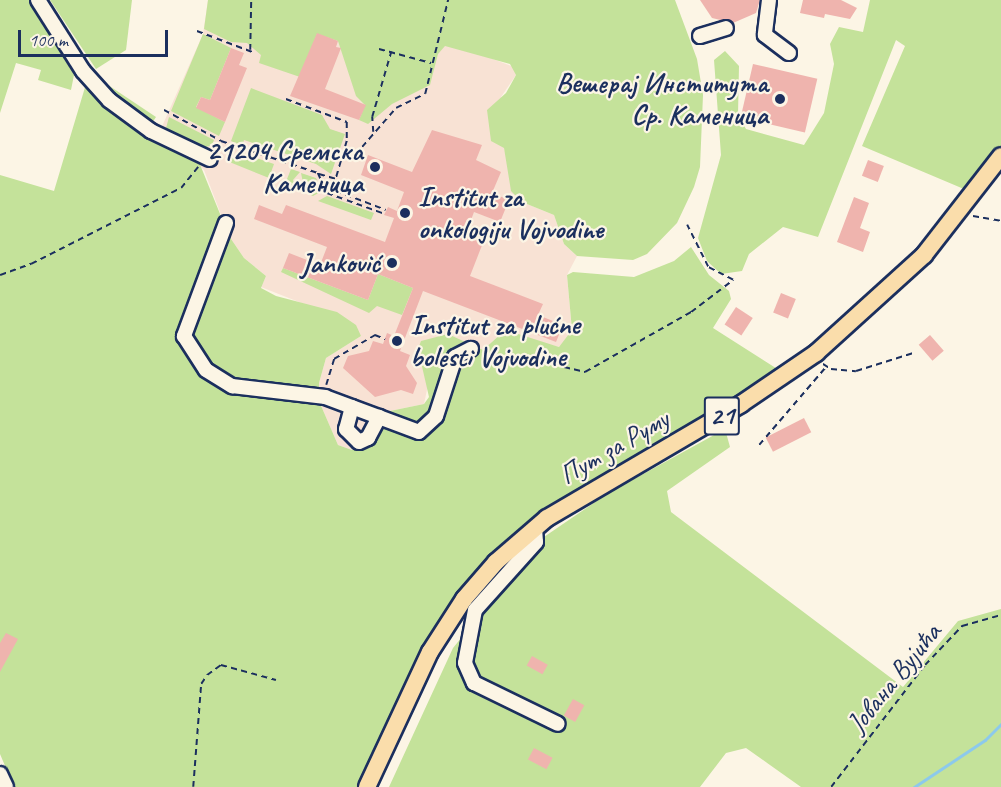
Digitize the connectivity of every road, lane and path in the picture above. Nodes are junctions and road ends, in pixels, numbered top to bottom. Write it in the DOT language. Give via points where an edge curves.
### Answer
graph roads {
  1 [pos="38,0"];
  2 [pos="251,0"];
  3 [pos="448,0"];
  4 [pos="768,0"];
  5 [pos="726,28"];
  6 [pos="197,30"];
  7 [pos="700,36"];
  8 [pos="379,49"];
  9 [pos="250,51"];
  10 [pos="391,52"];
  11 [pos="255,53"];
  12 [pos="789,53"];
  13 [pos="431,63"];
  14 [pos="286,99"];
  15 [pos="164,110"];
  16 [pos="373,133"];
  17 [pos="345,150"];
  18 [pos="1001,156"];
  19 [pos="208,158"];
  20 [pos="318,173"];
  21 [pos="338,180"];
  22 [pos="324,186"];
  23 [pos="333,189"];
  24 [pos="962,209"];
  25 [pos="386,210"];
  26 [pos="385,214"];
  27 [pos="1001,221"];
  28 [pos="226,223"];
  29 [pos="687,225"];
  30 [pos="0,275"];
  31 [pos="385,339"];
  32 [pos="471,349"];
  33 [pos="912,353"];
  34 [pos="821,360"];
  35 [pos="564,367"];
  36 [pos="325,397"];
  37 [pos="352,407"];
  38 [pos="379,417"];
  39 [pos="759,445"];
  40 [pos="535,528"];
  41 [pos="1001,615"];
  42 [pos="276,680"];
  43 [pos="558,724"];
  44 [pos="0,774"];
  45 [pos="6,787"];
  46 [pos="193,787"];
  47 [pos="368,787"];
  48 [pos="831,787"];
  1 -- 19 [label="street" via="83,71 109,100 151,131"];
  2 -- 9 [label="path"];
  3 -- 13 [label="path"];
  4 -- 12 [label="street" via="765,35"];
  5 -- 7 [label="street"];
  6 -- 9 [label="path"];
  8 -- 10 [label="path"];
  9 -- 11 [label="path"];
  10 -- 13 [label="path"];
  10 -- 16 [label="path" via="372,117"];
  13 -- 16 [label="path" via="423,97 396,108"];
  14 -- 17 [label="path" via="347,122"];
  15 -- 20 [label="path" via="221,141"];
  16 -- 17 [label="path" via="355,154"];
  17 -- 21 [label="path"];
  18 -- 24 [label="main road, Пут за Руму / 21"];
  19 -- 30 [label="path" via="181,188 31,264"];
  20 -- 21 [label="path"];
  20 -- 22 [label="path"];
  21 -- 23 [label="path"];
  22 -- 23 [label="path"];
  22 -- 26 [label="path" via="327,193"];
  23 -- 25 [label="path"];
  24 -- 27 [label="path"];
  24 -- 34 [label="main road, Пут за Руму / 21"];
  28 -- 36 [label="street" via="185,326 188,348 206,370 232,386"];
  29 -- 35 [label="path" via="708,267 733,280 691,312 585,372"];
  31 -- 36 [label="path" via="375,335 334,359"];
  32 -- 38 [label="street" via="455,357 428,427 408,431"];
  33 -- 34 [label="path" via="856,370"];
  34 -- 39 [label="path"];
  34 -- 40 [label="main road, Пут за Руму / 21" via="767,388"];
  36 -- 37 [label="street"];
  37 -- 38 [label="street"];
  37 -- 38 [label="street" via="346,429 359,441 368,438"];
  40 -- 43 [label="street" via="536,542 475,610 465,663 474,683"];
  40 -- 47 [label="main road, Пут за Руму / 21" via="496,562 452,615 400,710"];
  41 -- 48 [label="path, Јована Вујића" via="962,626 925,665"];
  42 -- 46 [label="path" via="221,665 207,675 201,684"];
  44 -- 45 [label="street"];
}
